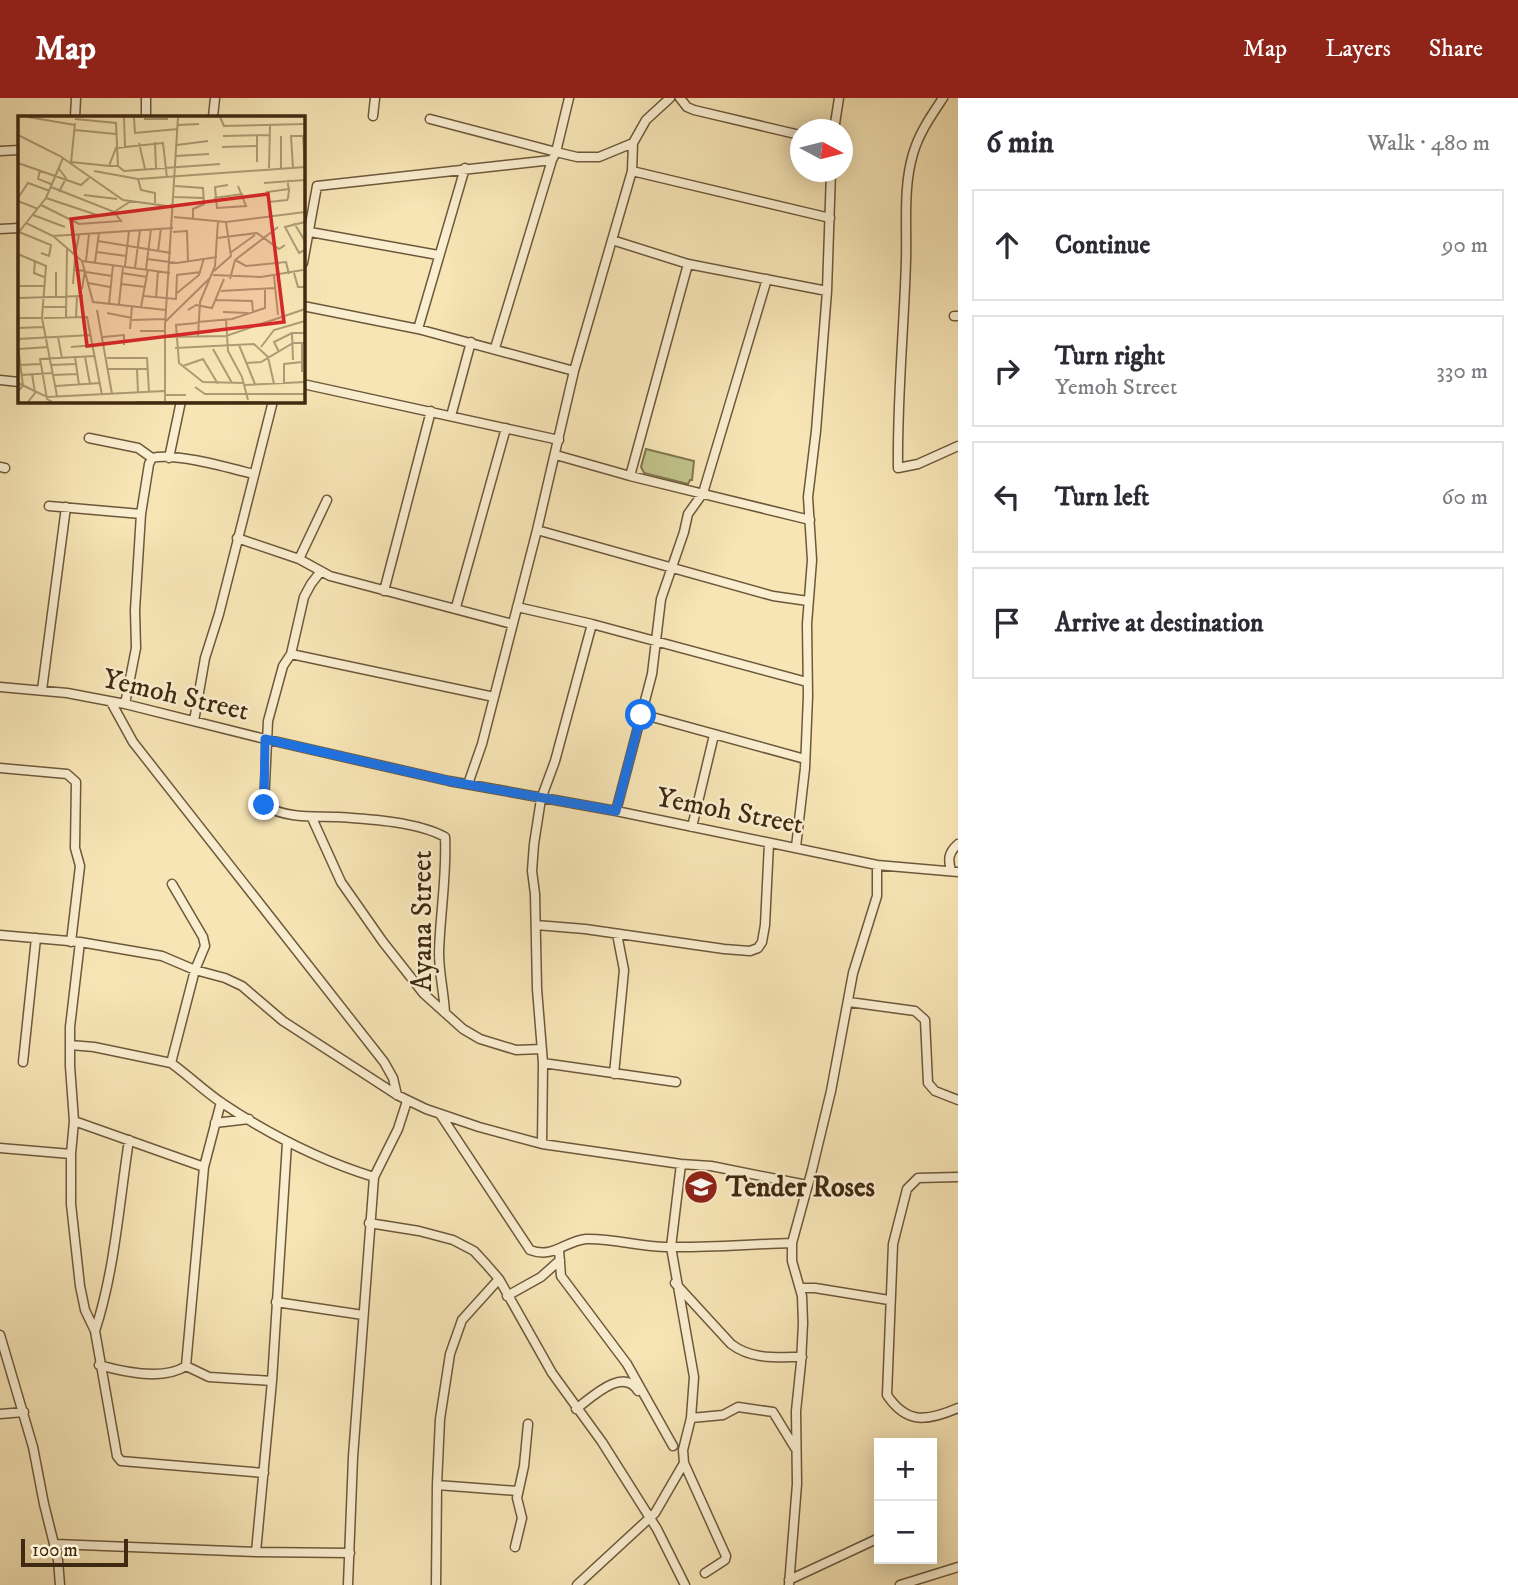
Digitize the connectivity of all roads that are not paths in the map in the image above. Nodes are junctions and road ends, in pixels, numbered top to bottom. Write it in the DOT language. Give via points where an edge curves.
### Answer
graph roads {
  1 [pos="76,98"];
  2 [pos="146,98"];
  3 [pos="215,98"];
  4 [pos="375,98"];
  5 [pos="569,98"];
  6 [pos="670,98"];
  7 [pos="680,98"];
  8 [pos="839,98"];
  9 [pos="943,98"];
  10 [pos="75,116"];
  11 [pos="146,116"];
  12 [pos="213,116"];
  13 [pos="373,116"];
  14 [pos="430,119"];
  15 [pos="836,119"];
  16 [pos="790,133"];
  17 [pos="633,143"];
  18 [pos="0,150"];
  19 [pos="18,150"];
  20 [pos="554,156"];
  21 [pos="464,169"];
  22 [pos="632,171"];
  23 [pos="831,182"];
  24 [pos="830,218"];
  25 [pos="18,228"];
  26 [pos="0,229"];
  27 [pos="310,232"];
  28 [pos="612,240"];
  29 [pos="439,255"];
  30 [pos="304,259"];
  31 [pos="688,264"];
  32 [pos="766,279"];
  33 [pos="827,291"];
  34 [pos="304,306"];
  35 [pos="418,329"];
  36 [pos="471,342"];
  37 [pos="495,348"];
  38 [pos="574,371"];
  39 [pos="0,380"];
  40 [pos="18,382"];
  41 [pos="304,384"];
  42 [pos="181,402"];
  43 [pos="273,402"];
  44 [pos="431,411"];
  45 [pos="451,416"];
  46 [pos="506,428"];
  47 [pos="89,438"];
  48 [pos="559,440"];
  49 [pos="958,446"];
  50 [pos="556,455"];
  51 [pos="152,458"];
  52 [pos="169,458"];
  53 [pos="253,474"];
  54 [pos="630,476"];
  55 [pos="703,493"];
  56 [pos="327,500"];
  57 [pos="49,506"];
  58 [pos="66,507"];
  59 [pos="141,514"];
  60 [pos="810,520"];
  61 [pos="537,530"];
  62 [pos="237,538"];
  63 [pos="299,559"];
  64 [pos="671,568"];
  65 [pos="321,571"];
  66 [pos="384,591"];
  67 [pos="808,601"];
  68 [pos="456,607"];
  69 [pos="517,607"];
  70 [pos="512,624"];
  71 [pos="592,624"];
  72 [pos="656,642"];
  73 [pos="290,654"];
  74 [pos="807,682"];
  75 [pos="0,687"];
  76 [pos="42,690"];
  77 [pos="494,696"];
  78 [pos="111,702"];
  79 [pos="125,704"];
  80 [pos="641,715"];
  81 [pos="194,721"];
  82 [pos="714,735"];
  83 [pos="265,739"];
  84 [pos="805,759"];
  85 [pos="0,768"];
  86 [pos="468,784"];
  87 [pos="541,799"];
  88 [pos="616,811"];
  89 [pos="312,818"];
  90 [pos="692,827"];
  91 [pos="769,843"];
  92 [pos="958,844"];
  93 [pos="796,847"];
  94 [pos="877,864"];
  95 [pos="954,871"];
  96 [pos="172,884"];
  97 [pos="536,925"];
  98 [pos="0,934"];
  99 [pos="617,934"];
  100 [pos="36,938"];
  101 [pos="71,942"];
  102 [pos="80,942"];
  103 [pos="195,970"];
  104 [pos="849,1002"];
  105 [pos="445,1013"];
  106 [pos="70,1045"];
  107 [pos="542,1049"];
  108 [pos="23,1062"];
  109 [pos="171,1063"];
  110 [pos="543,1063"];
  111 [pos="614,1074"];
  112 [pos="676,1082"];
  113 [pos="397,1095"];
  114 [pos="958,1100"];
  115 [pos="407,1101"];
  116 [pos="221,1102"];
  117 [pos="440,1114"];
  118 [pos="250,1119"];
  119 [pos="74,1121"];
  120 [pos="215,1123"];
  121 [pos="128,1140"];
  122 [pos="287,1143"];
  123 [pos="542,1144"];
  124 [pos="0,1148"];
  125 [pos="71,1154"];
  126 [pos="681,1164"];
  127 [pos="204,1167"];
  128 [pos="374,1177"];
  129 [pos="958,1177"];
  130 [pos="807,1185"];
  131 [pos="369,1223"];
  132 [pos="792,1242"];
  133 [pos="671,1247"];
  134 [pos="559,1250"];
  135 [pos="559,1260"];
  136 [pos="499,1279"];
  137 [pos="675,1283"];
  138 [pos="800,1288"];
  139 [pos="507,1296"];
  140 [pos="890,1300"];
  141 [pos="276,1302"];
  142 [pos="363,1315"];
  143 [pos="95,1331"];
  144 [pos="1,1341"];
  145 [pos="802,1357"];
  146 [pos="99,1365"];
  147 [pos="186,1366"];
  148 [pos="272,1381"];
  149 [pos="958,1408"];
  150 [pos="576,1409"];
  151 [pos="24,1412"];
  152 [pos="0,1414"];
  153 [pos="691,1418"];
  154 [pos="528,1424"];
  155 [pos="688,1434"];
  156 [pos="673,1446"];
  157 [pos="797,1452"];
  158 [pos="684,1463"];
  159 [pos="264,1473"];
  160 [pos="437,1485"];
  161 [pos="518,1491"];
  162 [pos="649,1518"];
  163 [pos="874,1540"];
  164 [pos="55,1544"];
  165 [pos="515,1547"];
  166 [pos="256,1552"];
  167 [pos="349,1553"];
  168 [pos="958,1567"];
  169 [pos="705,1573"];
  170 [pos="789,1583"];
  171 [pos="60,1585"];
  172 [pos="348,1585"];
  173 [pos="436,1585"];
  174 [pos="577,1585"];
  175 [pos="685,1585"];
  176 [pos="900,1585"];
  1 -- 10 [label="street"];
  2 -- 11 [label="street"];
  3 -- 12 [label="street"];
  4 -- 13 [label="street"];
  5 -- 20 [label="street"];
  6 -- 17 [label="street" via="646,120"];
  7 -- 16 [label="street" via="694,110"];
  8 -- 15 [label="street"];
  9 -- 49 [label="street" via="912,156 905,218 898,468"];
  14 -- 20 [label="street"];
  17 -- 20 [label="street" via="598,157"];
  17 -- 22 [label="street"];
  18 -- 19 [label="street"];
  20 -- 21 [label="street"];
  20 -- 37 [label="street"];
  21 -- 27 [label="street" via="317,186"];
  21 -- 29 [label="street"];
  22 -- 24 [label="street"];
  22 -- 28 [label="street"];
  23 -- 24 [label="street"];
  24 -- 33 [label="street"];
  25 -- 26 [label="street"];
  27 -- 29 [label="street"];
  27 -- 30 [label="street"];
  28 -- 31 [label="street"];
  28 -- 38 [label="street"];
  29 -- 35 [label="street"];
  31 -- 32 [label="street"];
  31 -- 54 [label="street"];
  32 -- 33 [label="street"];
  32 -- 55 [label="street"];
  33 -- 60 [label="street" via="808,497"];
  34 -- 35 [label="street"];
  35 -- 36 [label="street"];
  36 -- 37 [label="street"];
  36 -- 45 [label="street"];
  37 -- 38 [label="street"];
  38 -- 48 [label="street"];
  39 -- 40 [label="street"];
  41 -- 44 [label="street"];
  42 -- 52 [label="street"];
  43 -- 53 [label="street"];
  44 -- 45 [label="street"];
  44 -- 66 [label="street"];
  45 -- 46 [label="street"];
  46 -- 48 [label="street"];
  46 -- 68 [label="street"];
  47 -- 51 [label="street" via="138,448"];
  48 -- 50 [label="street"];
  50 -- 54 [label="street"];
  50 -- 61 [label="street"];
  51 -- 52 [label="street"];
  51 -- 59 [label="street"];
  52 -- 53 [label="street"];
  53 -- 62 [label="street"];
  54 -- 55 [label="street"];
  55 -- 60 [label="street"];
  55 -- 64 [label="street" via="688,514"];
  56 -- 63 [label="street"];
  57 -- 58 [label="street"];
  58 -- 59 [label="street"];
  58 -- 76 [label="street"];
  59 -- 79 [label="street" via="136,648"];
  60 -- 67 [label="street" via="813,559"];
  61 -- 64 [label="street"];
  61 -- 69 [label="street"];
  62 -- 63 [label="street"];
  62 -- 81 [label="street" via="205,658"];
  63 -- 65 [label="street"];
  64 -- 67 [label="street"];
  64 -- 72 [label="street"];
  65 -- 66 [label="street"];
  65 -- 73 [label="street" via="304,597"];
  66 -- 68 [label="street"];
  67 -- 74 [label="street"];
  68 -- 70 [label="street"];
  69 -- 70 [label="street"];
  69 -- 71 [label="street"];
  70 -- 77 [label="street"];
  71 -- 72 [label="street"];
  71 -- 87 [label="street"];
  72 -- 74 [label="street"];
  72 -- 80 [label="street"];
  73 -- 77 [label="street"];
  73 -- 83 [label="street"];
  74 -- 84 [label="street"];
  75 -- 76 [label="street, Yemoh Street"];
  76 -- 78 [label="street, Yemoh Street"];
  77 -- 86 [label="street"];
  78 -- 79 [label="street, Yemoh Street"];
  78 -- 113 [label="street" via="133,742 384,1062"];
  79 -- 81 [label="street, Yemoh Street"];
  80 -- 82 [label="street"];
  80 -- 88 [label="street"];
  81 -- 83 [label="street, Yemoh Street"];
  82 -- 84 [label="street"];
  82 -- 90 [label="street"];
  83 -- 86 [label="street, Yemoh Street"];
  83 -- 89 [label="street" via="264,805"];
  84 -- 93 [label="street"];
  85 -- 101 [label="street" via="67,774 76,782 75,848 80,866"];
  86 -- 87 [label="street, Yemoh Street"];
  87 -- 88 [label="street, Yemoh Street"];
  87 -- 97 [label="street" via="532,871"];
  88 -- 90 [label="street, Yemoh Street"];
  89 -- 105 [label="street" via="341,882 424,994"];
  89 -- 105 [label="street, Ayana Street" via="403,825 445,837 439,957"];
  90 -- 91 [label="street, Yemoh Street"];
  91 -- 93 [label="street, Yemoh Street"];
  91 -- 99 [label="street" via="765,925 758,948 724,949"];
  92 -- 95 [label="street" via="948,859"];
  93 -- 94 [label="street, Yemoh Street"];
  94 -- 95 [label="street, Yemoh Street"];
  94 -- 104 [label="street" via="877,896 853,973"];
  96 -- 103 [label="street" via="203,937 205,946"];
  97 -- 99 [label="street"];
  97 -- 107 [label="street"];
  98 -- 100 [label="street"];
  99 -- 111 [label="street" via="624,970"];
  100 -- 101 [label="street"];
  100 -- 108 [label="street"];
  101 -- 102 [label="street"];
  102 -- 103 [label="street" via="162,956"];
  102 -- 106 [label="street"];
  103 -- 109 [label="street"];
  103 -- 113 [label="street" via="242,986 283,1021"];
  104 -- 114 [label="street" via="922,1015 928,1083 935,1091"];
  104 -- 130 [label="street"];
  105 -- 107 [label="street" via="480,1039 516,1050"];
  106 -- 109 [label="street"];
  106 -- 119 [label="street"];
  107 -- 110 [label="street"];
  109 -- 116 [label="street"];
  110 -- 111 [label="street"];
  110 -- 123 [label="street"];
  111 -- 112 [label="street"];
  113 -- 115 [label="street"];
  115 -- 117 [label="street"];
  115 -- 128 [label="street"];
  116 -- 118 [label="street"];
  116 -- 120 [label="street"];
  117 -- 123 [label="street"];
  117 -- 134 [label="street" via="530,1250"];
  118 -- 120 [label="street"];
  118 -- 122 [label="street"];
  119 -- 121 [label="street"];
  119 -- 125 [label="street"];
  120 -- 127 [label="street"];
  121 -- 127 [label="street"];
  121 -- 143 [label="street" via="109,1273"];
  122 -- 128 [label="street"];
  122 -- 141 [label="street"];
  123 -- 126 [label="street"];
  124 -- 125 [label="street"];
  125 -- 143 [label="street" via="75,1258 85,1310"];
  126 -- 130 [label="street"];
  126 -- 133 [label="street"];
  127 -- 147 [label="street"];
  128 -- 131 [label="street"];
  129 -- 140 [label="street" via="918,1178 907,1189 894,1244"];
  130 -- 132 [label="street"];
  131 -- 136 [label="street" via="453,1240 474,1251"];
  131 -- 142 [label="street"];
  132 -- 133 [label="street"];
  132 -- 138 [label="street"];
  133 -- 134 [label="street" via="589,1239"];
  133 -- 137 [label="street"];
  134 -- 135 [label="street"];
  135 -- 139 [label="street" via="541,1277"];
  135 -- 156 [label="street" via="561,1276 627,1364"];
  136 -- 139 [label="street"];
  136 -- 160 [label="street" via="462,1320 454,1337 440,1419"];
  137 -- 145 [label="street" via="741,1351 753,1356"];
  137 -- 153 [label="street" via="694,1377"];
  138 -- 140 [label="street"];
  138 -- 145 [label="street"];
  139 -- 150 [label="street"];
  140 -- 149 [label="street" via="887,1395 912,1418 937,1417"];
  141 -- 142 [label="street"];
  141 -- 148 [label="street"];
  142 -- 167 [label="street"];
  143 -- 146 [label="street"];
  144 -- 151 [label="street"];
  145 -- 157 [label="street"];
  146 -- 147 [label="street" via="164,1373"];
  146 -- 159 [label="street" via="120,1460"];
  147 -- 148 [label="street" via="209,1377"];
  148 -- 159 [label="street"];
  150 -- 156 [label="street" via="613,1383 629,1382 636,1386 667,1445"];
  150 -- 162 [label="street"];
  151 -- 152 [label="street"];
  151 -- 164 [label="street"];
  153 -- 155 [label="street"];
  153 -- 157 [label="street" via="723,1415 738,1407 773,1412"];
  154 -- 161 [label="street"];
  155 -- 156 [label="street"];
  155 -- 158 [label="street"];
  157 -- 170 [label="street"];
  158 -- 162 [label="street"];
  158 -- 169 [label="street" via="726,1556"];
  159 -- 166 [label="street"];
  160 -- 161 [label="street"];
  160 -- 173 [label="street"];
  161 -- 165 [label="street" via="522,1518"];
  162 -- 174 [label="street"];
  162 -- 175 [label="street"];
  163 -- 170 [label="street"];
  164 -- 166 [label="street"];
  164 -- 171 [label="street"];
  166 -- 167 [label="street"];
  167 -- 172 [label="street"];
  168 -- 176 [label="street"];
}
